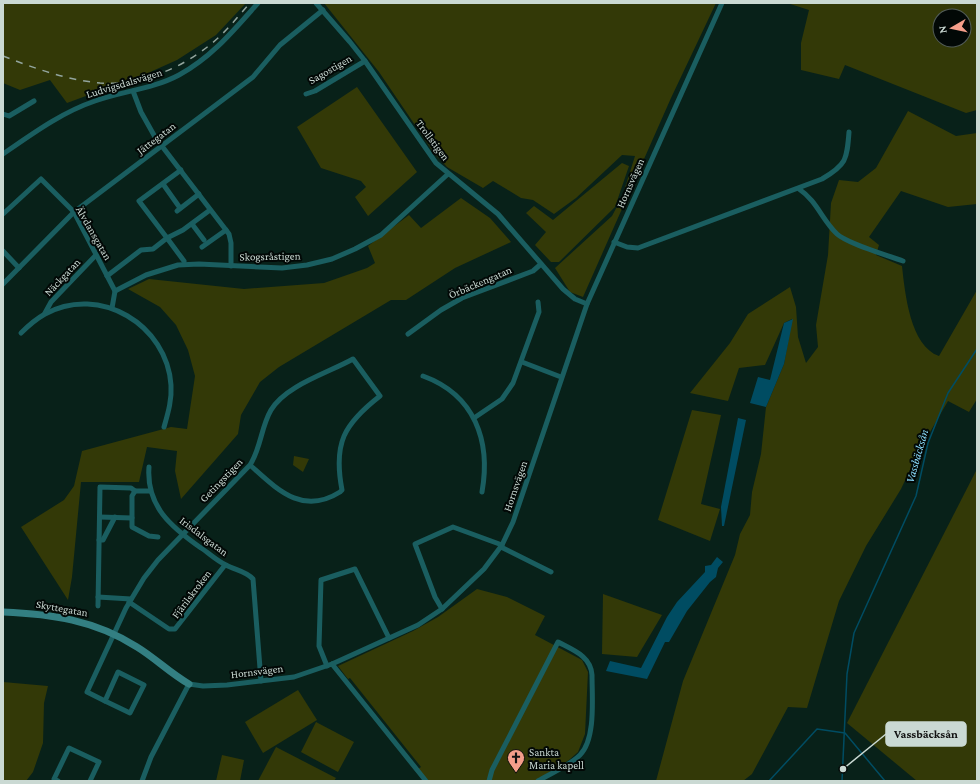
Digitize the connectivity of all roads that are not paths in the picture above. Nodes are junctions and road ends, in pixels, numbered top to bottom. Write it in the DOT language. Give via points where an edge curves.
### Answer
graph roads {
  1 [pos="258,3"];
  2 [pos="316,3"];
  3 [pos="722,3"];
  4 [pos="323,10"];
  5 [pos="365,61"];
  6 [pos="133,91"];
  7 [pos="306,94"];
  8 [pos="34,101"];
  9 [pos="3,114"];
  10 [pos="849,132"];
  11 [pos="161,146"];
  12 [pos="3,154"];
  13 [pos="181,170"];
  14 [pos="448,174"];
  15 [pos="163,184"];
  16 [pos="799,189"];
  17 [pos="199,194"];
  18 [pos="210,210"];
  19 [pos="74,212"];
  20 [pos="3,214"];
  21 [pos="192,224"];
  22 [pos="226,230"];
  23 [pos="167,238"];
  24 [pos="204,240"];
  25 [pos="614,242"];
  26 [pos="202,247"];
  27 [pos="3,251"];
  28 [pos="96,255"];
  29 [pos="184,260"];
  30 [pos="903,261"];
  31 [pos="541,264"];
  32 [pos="231,266"];
  33 [pos="19,268"];
  34 [pos="107,276"];
  35 [pos="3,284"];
  36 [pos="116,291"];
  37 [pos="538,302"];
  38 [pos="587,304"];
  39 [pos="112,308"];
  40 [pos="46,313"];
  41 [pos="21,333"];
  42 [pos="408,334"];
  43 [pos="522,362"];
  44 [pos="423,376"];
  45 [pos="561,377"];
  46 [pos="474,418"];
  47 [pos="164,427"];
  48 [pos="250,465"];
  49 [pos="149,467"];
  50 [pos="135,491"];
  51 [pos="150,491"];
  52 [pos="482,492"];
  53 [pos="100,517"];
  54 [pos="115,517"];
  55 [pos="132,518"];
  56 [pos="183,535"];
  57 [pos="158,537"];
  58 [pos="99,540"];
  59 [pos="502,546"];
  60 [pos="225,565"];
  61 [pos="551,572"];
  62 [pos="98,597"];
  63 [pos="130,600"];
  64 [pos="98,606"];
  65 [pos="442,608"];
  66 [pos="3,612"];
  67 [pos="115,634"];
  68 [pos="389,638"];
  69 [pos="330,665"];
  70 [pos="261,681"];
  71 [pos="189,684"];
  72 [pos="105,701"];
  73 [pos="58,781"];
  74 [pos="90,781"];
  75 [pos="142,781"];
  76 [pos="426,781"];
  77 [pos="489,781"];
  78 [pos="538,781"];
  1 -- 6 [label="street, Ludvigsdalsvägen" via="212,53 167,81"];
  2 -- 4 [label="street, Trollstigen"];
  3 -- 25 [label="street, Hornsvägen"];
  4 -- 5 [label="street, Trollstigen"];
  4 -- 11 [label="street, Jättegatan" via="284,40 253,76"];
  5 -- 7 [label="street, Sagostigen"];
  5 -- 14 [label="street, Trollstigen" via="436,163"];
  6 -- 11 [label="street" via="141,112"];
  6 -- 12 [label="street, Ludvigsdalsvägen" via="96,100 71,111"];
  8 -- 9 [label="street" via="9,116"];
  10 -- 16 [label="street" via="847,155 843,164 822,179"];
  11 -- 13 [label="street"];
  11 -- 19 [label="street, Jättegatan"];
  13 -- 15 [label="street"];
  13 -- 17 [label="street"];
  14 -- 31 [label="street, Trollstigen" via="498,214"];
  14 -- 32 [label="street, Skogsråstigen" via="391,227 369,242 344,254 293,267"];
  15 -- 17 [label="street" via="178,210"];
  15 -- 23 [label="street" via="139,201"];
  16 -- 25 [label="street" via="638,248"];
  16 -- 30 [label="street" via="809,196 833,229 844,239"];
  17 -- 18 [label="street"];
  18 -- 21 [label="street"];
  18 -- 22 [label="street"];
  19 -- 20 [label="street, Älvdansgatan" via="41,179"];
  19 -- 28 [label="street, Älvdansgatan"];
  19 -- 33 [label="street, Jättegatan"];
  21 -- 23 [label="street"];
  21 -- 24 [label="street"];
  22 -- 26 [label="street"];
  22 -- 32 [label="street" via="231,238"];
  23 -- 29 [label="street"];
  23 -- 34 [label="street" via="153,248 141,250"];
  25 -- 38 [label="street, Hornsvägen"];
  27 -- 33 [label="street"];
  28 -- 34 [label="street, Älvdansgatan"];
  28 -- 40 [label="street, Näckgatan" via="51,302"];
  31 -- 38 [label="street, Trollstigen" via="568,294"];
  31 -- 42 [label="street, Örbäckengatan" via="533,271 462,298"];
  32 -- 36 [label="street, Skogsråstigen" via="199,264 168,267"];
  33 -- 35 [label="street, Jättegatan"];
  34 -- 36 [label="street, Älvdansgatan"];
  36 -- 39 [label="street"];
  37 -- 43 [label="street" via="539,312"];
  38 -- 45 [label="street, Hornsvägen"];
  39 -- 40 [label="street" via="75,305"];
  39 -- 47 [label="street" via="146,328 164,354 170,373 171,395"];
  40 -- 41 [label="street"];
  43 -- 45 [label="street"];
  43 -- 46 [label="street" via="514,383 502,399"];
  44 -- 46 [label="street" via="446,386"];
  45 -- 59 [label="street, Hornsvägen" via="523,495"];
  46 -- 52 [label="street" via="485,453"];
  48 -- 48 [label="street, Getingstigen" via="271,410 282,397 296,387 353,359 380,396 359,413 347,428 339,455 342,490 319,501 294,499"];
  48 -- 56 [label="street, Getingstigen"];
  49 -- 51 [label="street, Irisdalsgatan"];
  50 -- 51 [label="street"];
  50 -- 53 [label="street" via="131,488 100,487"];
  50 -- 55 [label="street" via="132,496"];
  51 -- 56 [label="street, Irisdalsgatan" via="158,510"];
  53 -- 54 [label="street"];
  53 -- 58 [label="street"];
  54 -- 55 [label="street"];
  54 -- 58 [label="street" via="102,540"];
  55 -- 57 [label="street" via="132,527 138,532"];
  56 -- 60 [label="street, Irisdalsgatan"];
  56 -- 63 [label="street, Getingstigen" via="158,560"];
  58 -- 62 [label="street"];
  59 -- 61 [label="street"];
  59 -- 65 [label="street, Hornsvägen" via="484,569"];
  59 -- 65 [label="street" via="453,527 415,544 435,597"];
  60 -- 63 [label="street, Fjärilskroken" via="175,629 169,629"];
  60 -- 70 [label="street, Irisdalsgatan" via="250,575 255,582"];
  62 -- 63 [label="street"];
  62 -- 64 [label="street"];
  63 -- 67 [label="street, Getingstigen"];
  65 -- 68 [label="street, Hornsvägen" via="418,625"];
  66 -- 67 [label="street, Skyttegatan" via="61,616"];
  67 -- 71 [label="street, Skyttegatan"];
  67 -- 72 [label="street" via="87,692"];
  68 -- 69 [label="street, Hornsvägen"];
  68 -- 69 [label="street" via="355,569 320,580 319,646"];
  69 -- 70 [label="street, Hornsvägen" via="294,676"];
  69 -- 76 [label="street"];
  70 -- 71 [label="street, Hornsvägen" via="202,686"];
  71 -- 75 [label="street" via="151,757"];
  72 -- 72 [label="street" via="130,713 144,685 118,672"];
  73 -- 74 [label="street" via="54,779 69,748 99,762"];
  77 -- 78 [label="street" via="492,770 558,642 584,656 591,666 590,732 586,746 579,756"];
}
